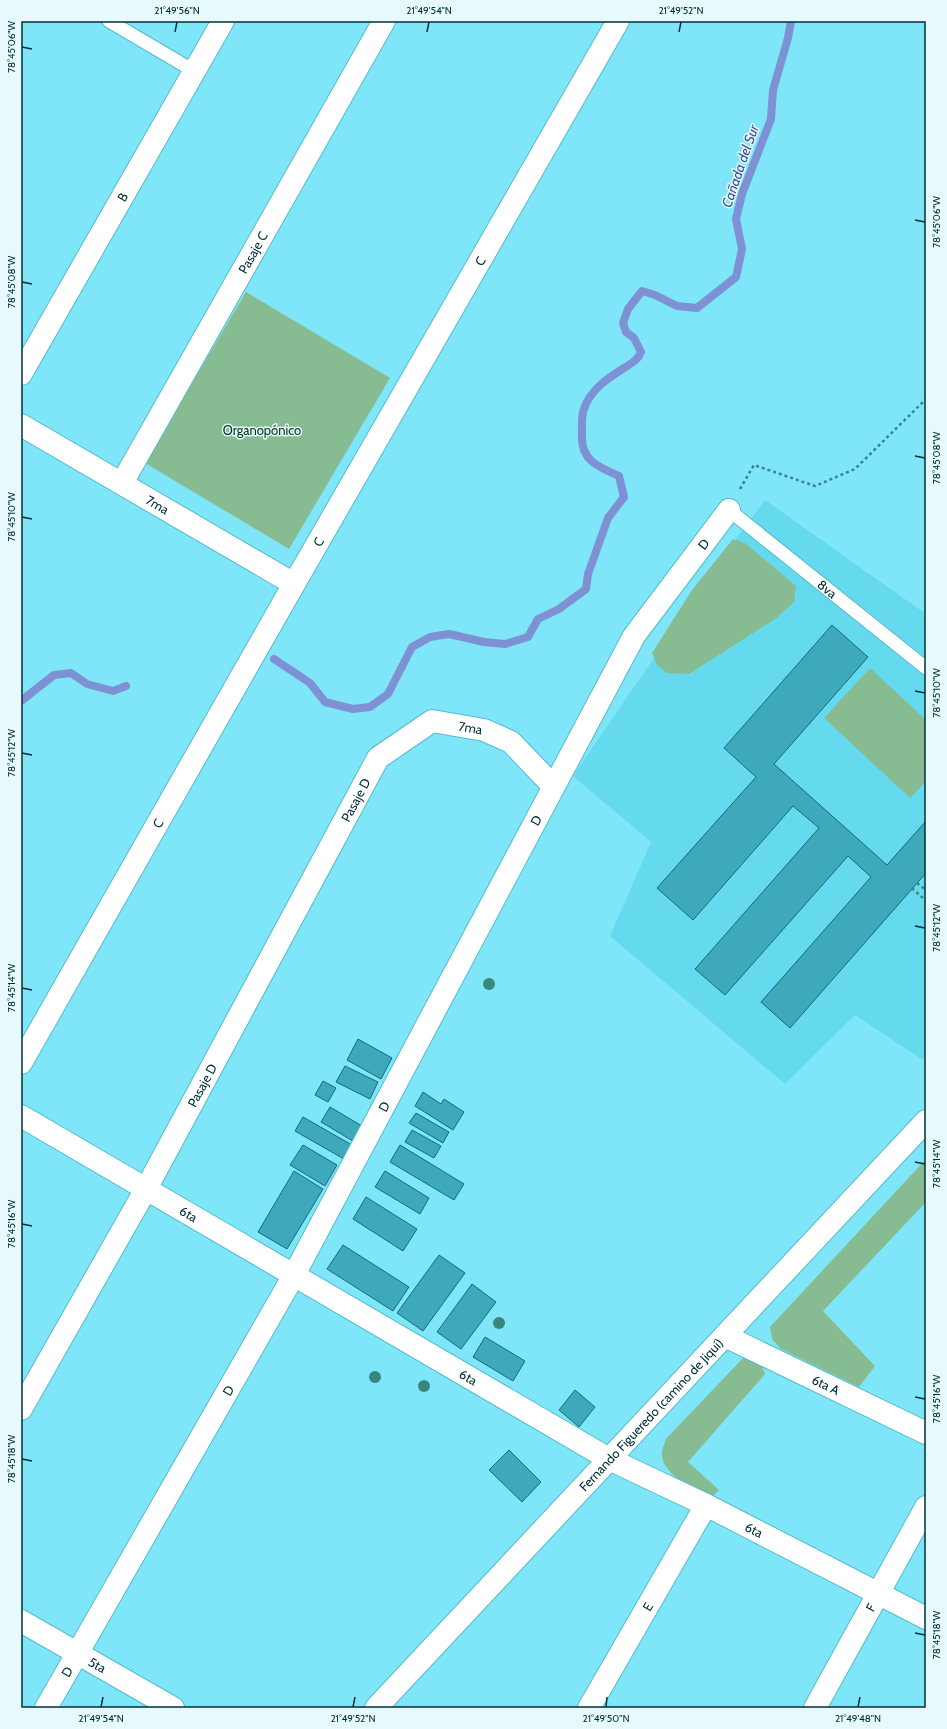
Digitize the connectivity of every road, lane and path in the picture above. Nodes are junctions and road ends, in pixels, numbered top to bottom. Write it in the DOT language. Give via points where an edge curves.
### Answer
graph roads {
  1 [pos="109,21"];
  2 [pos="223,21"];
  3 [pos="384,21"];
  4 [pos="618,21"];
  5 [pos="194,71"];
  6 [pos="21,374"];
  7 [pos="926,398"];
  8 [pos="21,425"];
  9 [pos="122,484"];
  10 [pos="728,510"];
  11 [pos="294,584"];
  12 [pos="926,668"];
  13 [pos="378,758"];
  14 [pos="553,786"];
  15 [pos="917,883"];
  16 [pos="912,888"];
  17 [pos="926,890"];
  18 [pos="926,901"];
  19 [pos="21,1064"];
  20 [pos="21,1116"];
  21 [pos="926,1121"];
  22 [pos="146,1189"];
  23 [pos="294,1276"];
  24 [pos="725,1336"];
  25 [pos="21,1409"];
  26 [pos="926,1433"];
  27 [pos="609,1459"];
  28 [pos="706,1505"];
  29 [pos="926,1506"];
  30 [pos="877,1594"];
  31 [pos="926,1618"];
  32 [pos="21,1621"];
  33 [pos="77,1654"];
  34 [pos="46,1708"];
  35 [pos="173,1708"];
  36 [pos="376,1708"];
  37 [pos="589,1708"];
  38 [pos="815,1708"];
  1 -- 5 [label="lane"];
  2 -- 5 [label="street, B"];
  3 -- 9 [label="street, Pasaje C"];
  4 -- 11 [label="street, C"];
  5 -- 6 [label="street, B"];
  7 -- 10 [label="path" via="855,469 815,486 754,465"];
  8 -- 9 [label="street, 7ma"];
  9 -- 11 [label="street, 7ma"];
  10 -- 12 [label="lane, 8va"];
  10 -- 14 [label="street, D" via="634,636"];
  11 -- 19 [label="street, C"];
  13 -- 14 [label="street, 7ma" via="432,721 484,730 511,742"];
  13 -- 22 [label="street, Pasaje D"];
  14 -- 23 [label="street, D"];
  15 -- 17 [label="path"];
  16 -- 18 [label="path"];
  20 -- 22 [label="street, 6ta"];
  21 -- 24 [label="street, Fernando Figueredo (camino de Jiquí)"];
  22 -- 23 [label="street, 6ta"];
  22 -- 25 [label="street, Pasaje D"];
  23 -- 27 [label="street, 6ta"];
  23 -- 33 [label="street, D"];
  24 -- 26 [label="street, 6ta A"];
  24 -- 27 [label="street, Fernando Figueredo (camino de Jiquí)"];
  27 -- 28 [label="street, 6ta"];
  27 -- 36 [label="street, Fernando Figueredo (camino de Jiquí)"];
  28 -- 30 [label="street, 6ta"];
  28 -- 37 [label="street, E"];
  29 -- 30 [label="street, F"];
  30 -- 31 [label="street, 6ta"];
  30 -- 38 [label="street, F"];
  32 -- 33 [label="street, 5ta"];
  33 -- 34 [label="street, D"];
  33 -- 35 [label="street, 5ta"];
}
